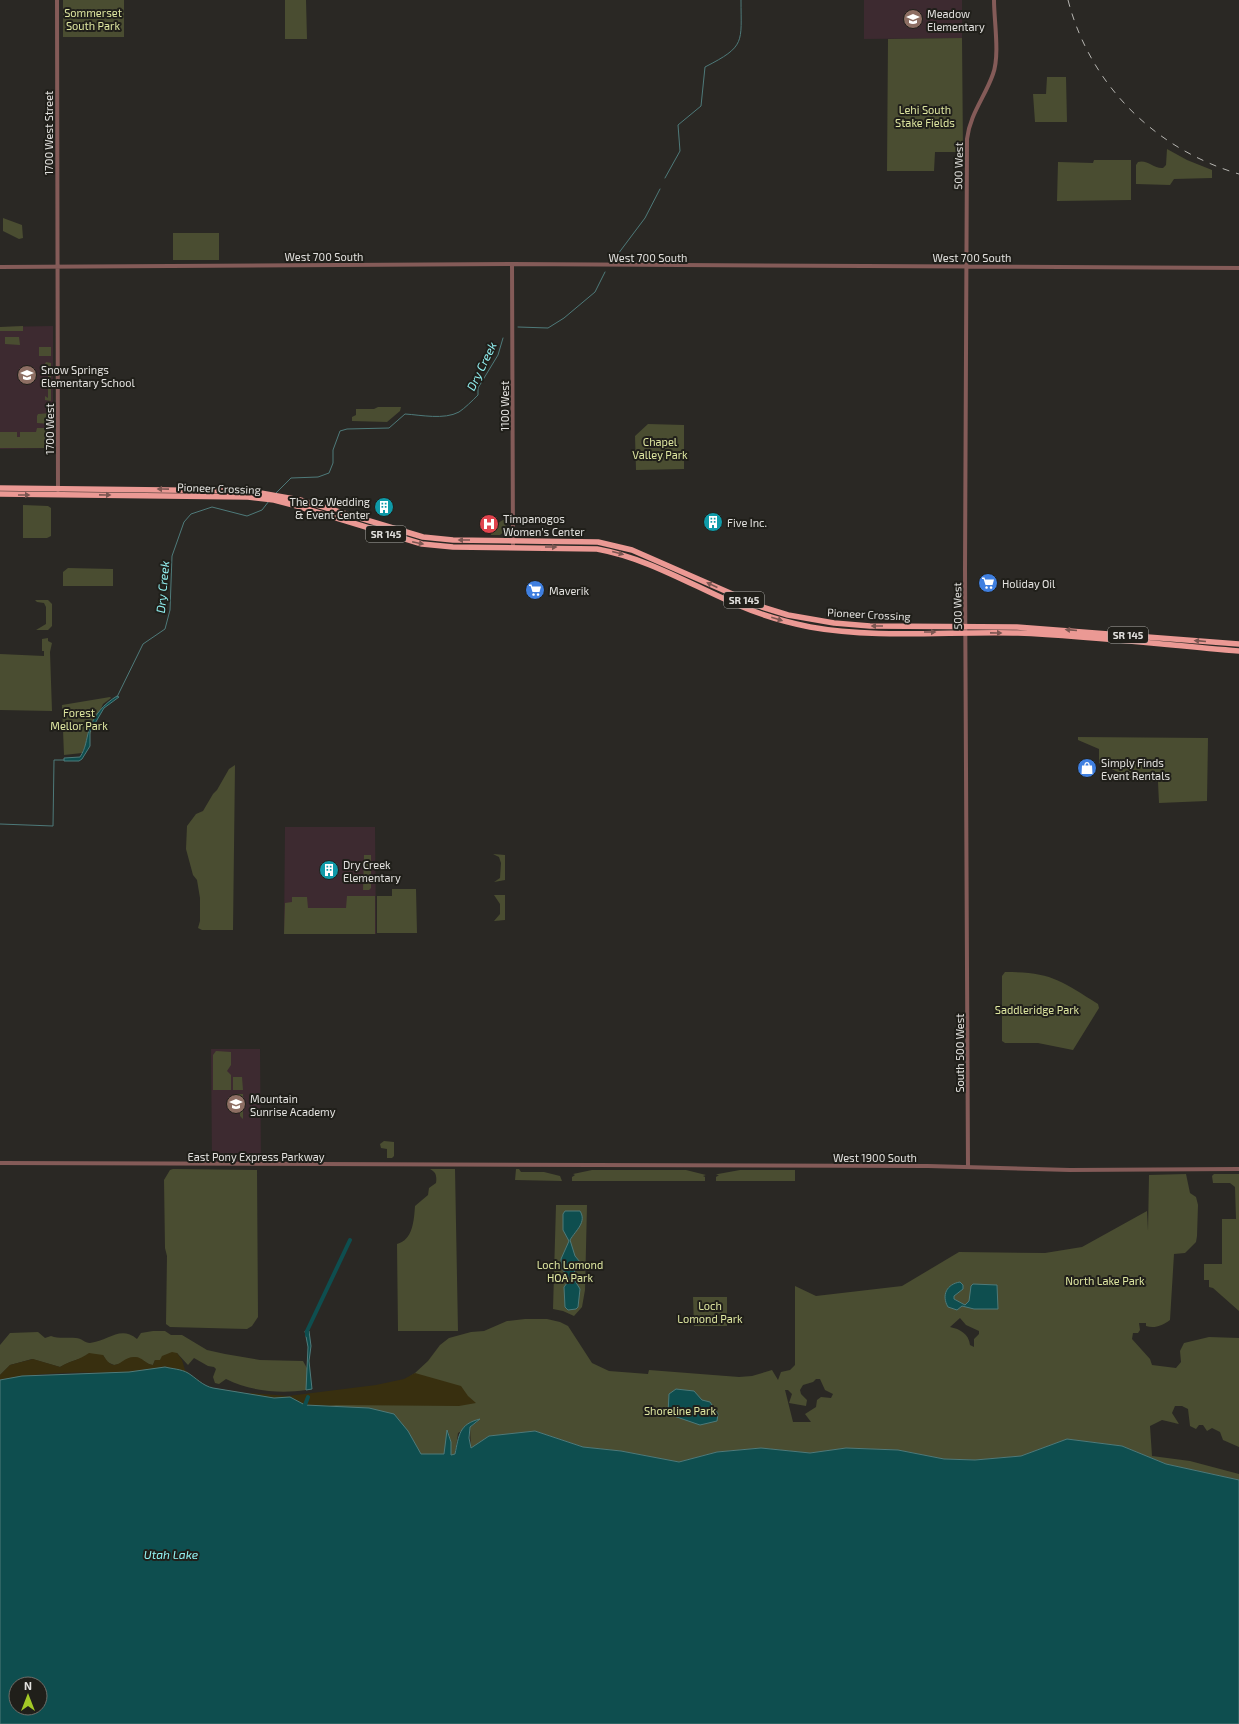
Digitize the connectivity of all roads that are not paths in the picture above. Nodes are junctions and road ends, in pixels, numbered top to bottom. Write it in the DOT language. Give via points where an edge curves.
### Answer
graph roads {
  1 [pos="57,0"];
  2 [pos="994,0"];
  3 [pos="512,264"];
  4 [pos="0,267"];
  5 [pos="57,267"];
  6 [pos="966,267"];
  7 [pos="1239,268"];
  8 [pos="0,488"];
  9 [pos="58,488"];
  10 [pos="0,494"];
  11 [pos="58,495"];
  12 [pos="272,497"];
  13 [pos="513,540"];
  14 [pos="513,547"];
  15 [pos="966,626"];
  16 [pos="966,632"];
  17 [pos="1239,644"];
  18 [pos="1239,651"];
  19 [pos="967,938"];
  20 [pos="0,1163"];
  21 [pos="511,1165"];
  22 [pos="968,1168"];
  23 [pos="1239,1169"];
  1 -- 5 [label="street, 1700 West Street"];
  2 -- 6 [label="street, 500 West" via="994,73 968,128"];
  3 -- 5 [label="street, West 700 South"];
  3 -- 6 [label="street, West 700 South"];
  3 -- 13 [label="street, 1100 West"];
  4 -- 5 [label="street, West 700 South"];
  5 -- 9 [label="street, 1700 West"];
  6 -- 7 [label="street, West 700 South"];
  6 -- 15 [label="street, 500 West"];
  8 -- 9 [label="highway, SR 145"];
  9 -- 11 [label="street, 1700 West"];
  12 -- 9 [label="highway, Pioneer Crossing / SR 145, one-way" via="236,490"];
  10 -- 11 [label="highway, Pioneer Crossing / SR 145, one-way"];
  11 -- 12 [label="highway, Pioneer Crossing / SR 145, one-way"];
  13 -- 12 [label="highway, Pioneer Crossing / SR 145, one-way" via="423,537"];
  12 -- 14 [label="highway, Pioneer Crossing / SR 145, one-way" via="422,544"];
  13 -- 14 [label="street, 1100 West"];
  15 -- 13 [label="highway, Pioneer Crossing / SR 145, one-way" via="870,626 812,620 762,607 648,556 615,545 580,540"];
  14 -- 16 [label="highway, Pioneer Crossing / SR 145, one-way" via="580,547 614,552 645,562 760,614 812,627 869,632"];
  15 -- 16 [label="street, 500 West"];
  17 -- 15 [label="highway, Pioneer Crossing / SR 145, one-way" via="1042,628"];
  16 -- 18 [label="highway, Pioneer Crossing / SR 145, one-way" via="1042,635"];
  16 -- 19 [label="street, 500 West"];
  19 -- 22 [label="street, South 500 West"];
  20 -- 21 [label="street, East Pony Express Parkway"];
  21 -- 22 [label="street, West 1900 South"];
  22 -- 23 [label="street, West 1900 South"];
}
